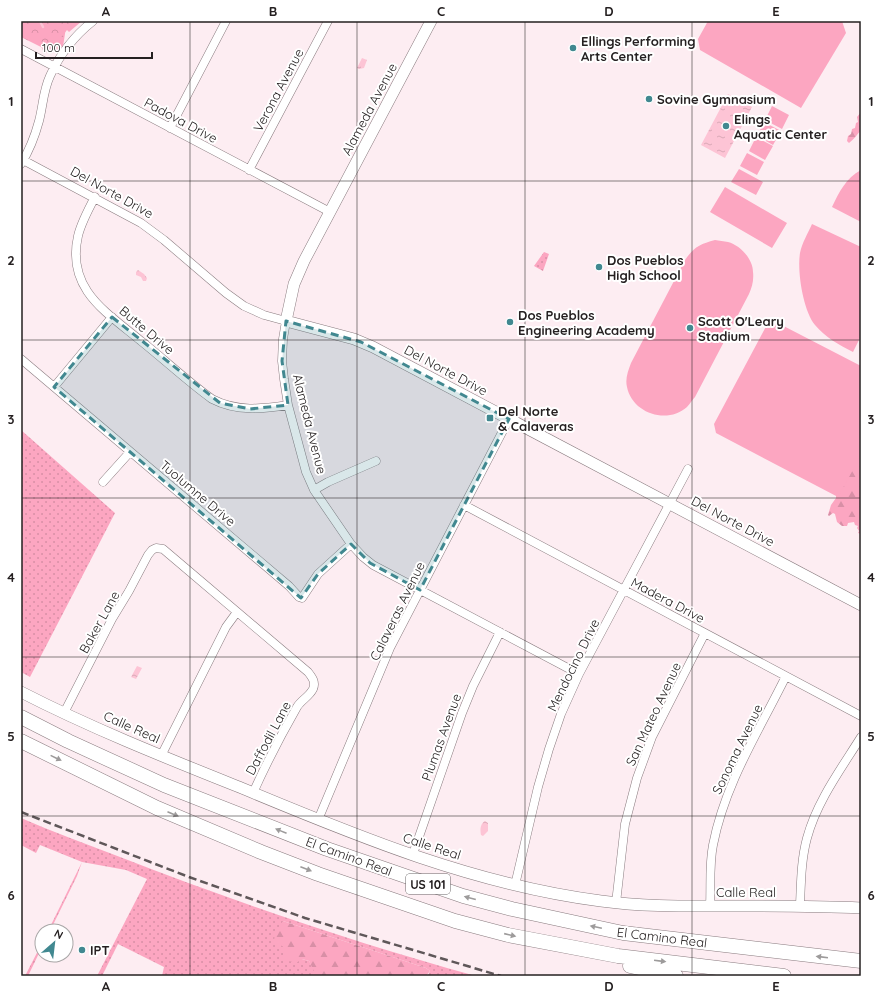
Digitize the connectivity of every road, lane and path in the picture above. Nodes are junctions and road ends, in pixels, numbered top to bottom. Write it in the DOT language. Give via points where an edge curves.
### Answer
graph roads {
  1 [pos="93,21"];
  2 [pos="226,21"];
  3 [pos="328,21"];
  4 [pos="431,21"];
  5 [pos="21,49"];
  6 [pos="55,66"];
  7 [pos="170,128"];
  8 [pos="22,163"];
  9 [pos="249,170"];
  10 [pos="95,197"];
  11 [pos="330,212"];
  12 [pos="112,317"];
  13 [pos="286,321"];
  14 [pos="21,359"];
  15 [pos="54,387"];
  16 [pos="288,405"];
  17 [pos="508,419"];
  18 [pos="130,452"];
  19 [pos="376,461"];
  20 [pos="688,469"];
  21 [pos="103,482"];
  22 [pos="314,490"];
  23 [pos="670,504"];
  24 [pos="464,505"];
  25 [pos="351,544"];
  26 [pos="420,590"];
  27 [pos="624,590"];
  28 [pos="861,605"];
  29 [pos="237,612"];
  30 [pos="500,632"];
  31 [pos="705,633"];
  32 [pos="579,674"];
  33 [pos="786,676"];
  34 [pos="21,692"];
  35 [pos="64,713"];
  36 [pos="861,716"];
  37 [pos="21,717"];
  38 [pos="861,737"];
  39 [pos="21,741"];
  40 [pos="161,756"];
  41 [pos="253,793"];
  42 [pos="318,820"];
  43 [pos="414,854"];
  44 [pos="514,885"];
  45 [pos="616,903"];
  46 [pos="710,906"];
  47 [pos="800,906"];
  48 [pos="861,908"];
  49 [pos="553,944"];
  50 [pos="861,961"];
  51 [pos="676,976"];
  52 [pos="784,976"];
  1 -- 6 [label="street" via="66,48"];
  2 -- 7 [label="street"];
  3 -- 9 [label="street, Verona Avenue"];
  4 -- 11 [label="street, Alameda Avenue"];
  5 -- 6 [label="street, Padova Drive"];
  6 -- 7 [label="street, Padova Drive"];
  6 -- 8 [label="street" via="49,77 39,121"];
  7 -- 9 [label="street, Padova Drive"];
  8 -- 10 [label="street, Del Norte Drive"];
  9 -- 11 [label="street, Padova Drive"];
  10 -- 12 [label="street, Butte Drive" via="78,236 75,253 77,268 88,294"];
  10 -- 13 [label="street, Del Norte Drive" via="146,226 239,302 264,315"];
  11 -- 13 [label="street, Alameda Avenue" via="298,273"];
  12 -- 15 [label="street"];
  12 -- 16 [label="street, Butte Drive" via="216,401 250,409"];
  13 -- 16 [label="street, Alameda Avenue" via="282,361"];
  13 -- 17 [label="street, Del Norte Drive" via="361,342"];
  14 -- 15 [label="street, Tuolumne Drive"];
  15 -- 18 [label="street, Tuolumne Drive"];
  16 -- 22 [label="street, Alameda Avenue" via="305,469"];
  17 -- 23 [label="street, Del Norte Drive"];
  17 -- 24 [label="street, Calaveras Avenue"];
  18 -- 21 [label="street"];
  18 -- 25 [label="street, Tuolumne Drive" via="300,598 318,574"];
  19 -- 22 [label="street"];
  20 -- 23 [label="street, Mendocino Drive"];
  22 -- 25 [label="street, Alameda Avenue"];
  23 -- 27 [label="street, Mendocino Drive"];
  23 -- 28 [label="street, Del Norte Drive"];
  24 -- 26 [label="street, Calaveras Avenue"];
  24 -- 27 [label="street, Madera Drive"];
  25 -- 26 [label="street, Alameda Avenue" via="370,563"];
  26 -- 30 [label="street, Alameda Avenue"];
  26 -- 42 [label="street, Calaveras Avenue" via="390,648"];
  27 -- 31 [label="street, Madera Drive"];
  27 -- 32 [label="street, Mendocino Drive"];
  29 -- 35 [label="street, Baker Lane" via="167,551 159,548 152,550 112,619"];
  29 -- 40 [label="street" via="226,627"];
  29 -- 41 [label="street, Daffodil Lane" via="308,672 314,680 310,693 298,705"];
  30 -- 32 [label="street, Alameda Avenue"];
  30 -- 43 [label="street, Plumas Avenue" via="472,686"];
  31 -- 33 [label="street, Madera Drive"];
  31 -- 45 [label="street, San Mateo Avenue" via="652,737 637,778 625,824"];
  32 -- 44 [label="street, Mendocino Drive" via="549,749"];
  33 -- 36 [label="street, Madera Drive"];
  33 -- 46 [label="street, Sonoma Avenue" via="736,772 721,810 713,846"];
  34 -- 35 [label="street, Calle Real"];
  35 -- 40 [label="street, Calle Real"];
  50 -- 37 [label="highway, El Camino Real / US 101, one-way" via="623,933 464,896 327,849 164,785"];
  38 -- 47 [label="street" via="830,787 807,837"];
  39 -- 49 [label="highway, El Camino Real / US 101, one-way" via="157,808 318,874 455,921"];
  40 -- 41 [label="street, Calle Real"];
  41 -- 42 [label="street, Calle Real"];
  42 -- 43 [label="street, Calle Real"];
  43 -- 44 [label="street, Calle Real" via="478,876"];
  44 -- 45 [label="street, Calle Real" via="564,896"];
  45 -- 46 [label="street, Calle Real"];
  46 -- 47 [label="street, Calle Real"];
  47 -- 48 [label="street, Calle Real"];
  49 -- 51 [label="highway" via="618,963"];
  49 -- 52 [label="highway, El Camino Real / US 101, one-way" via="618,956"];
}
